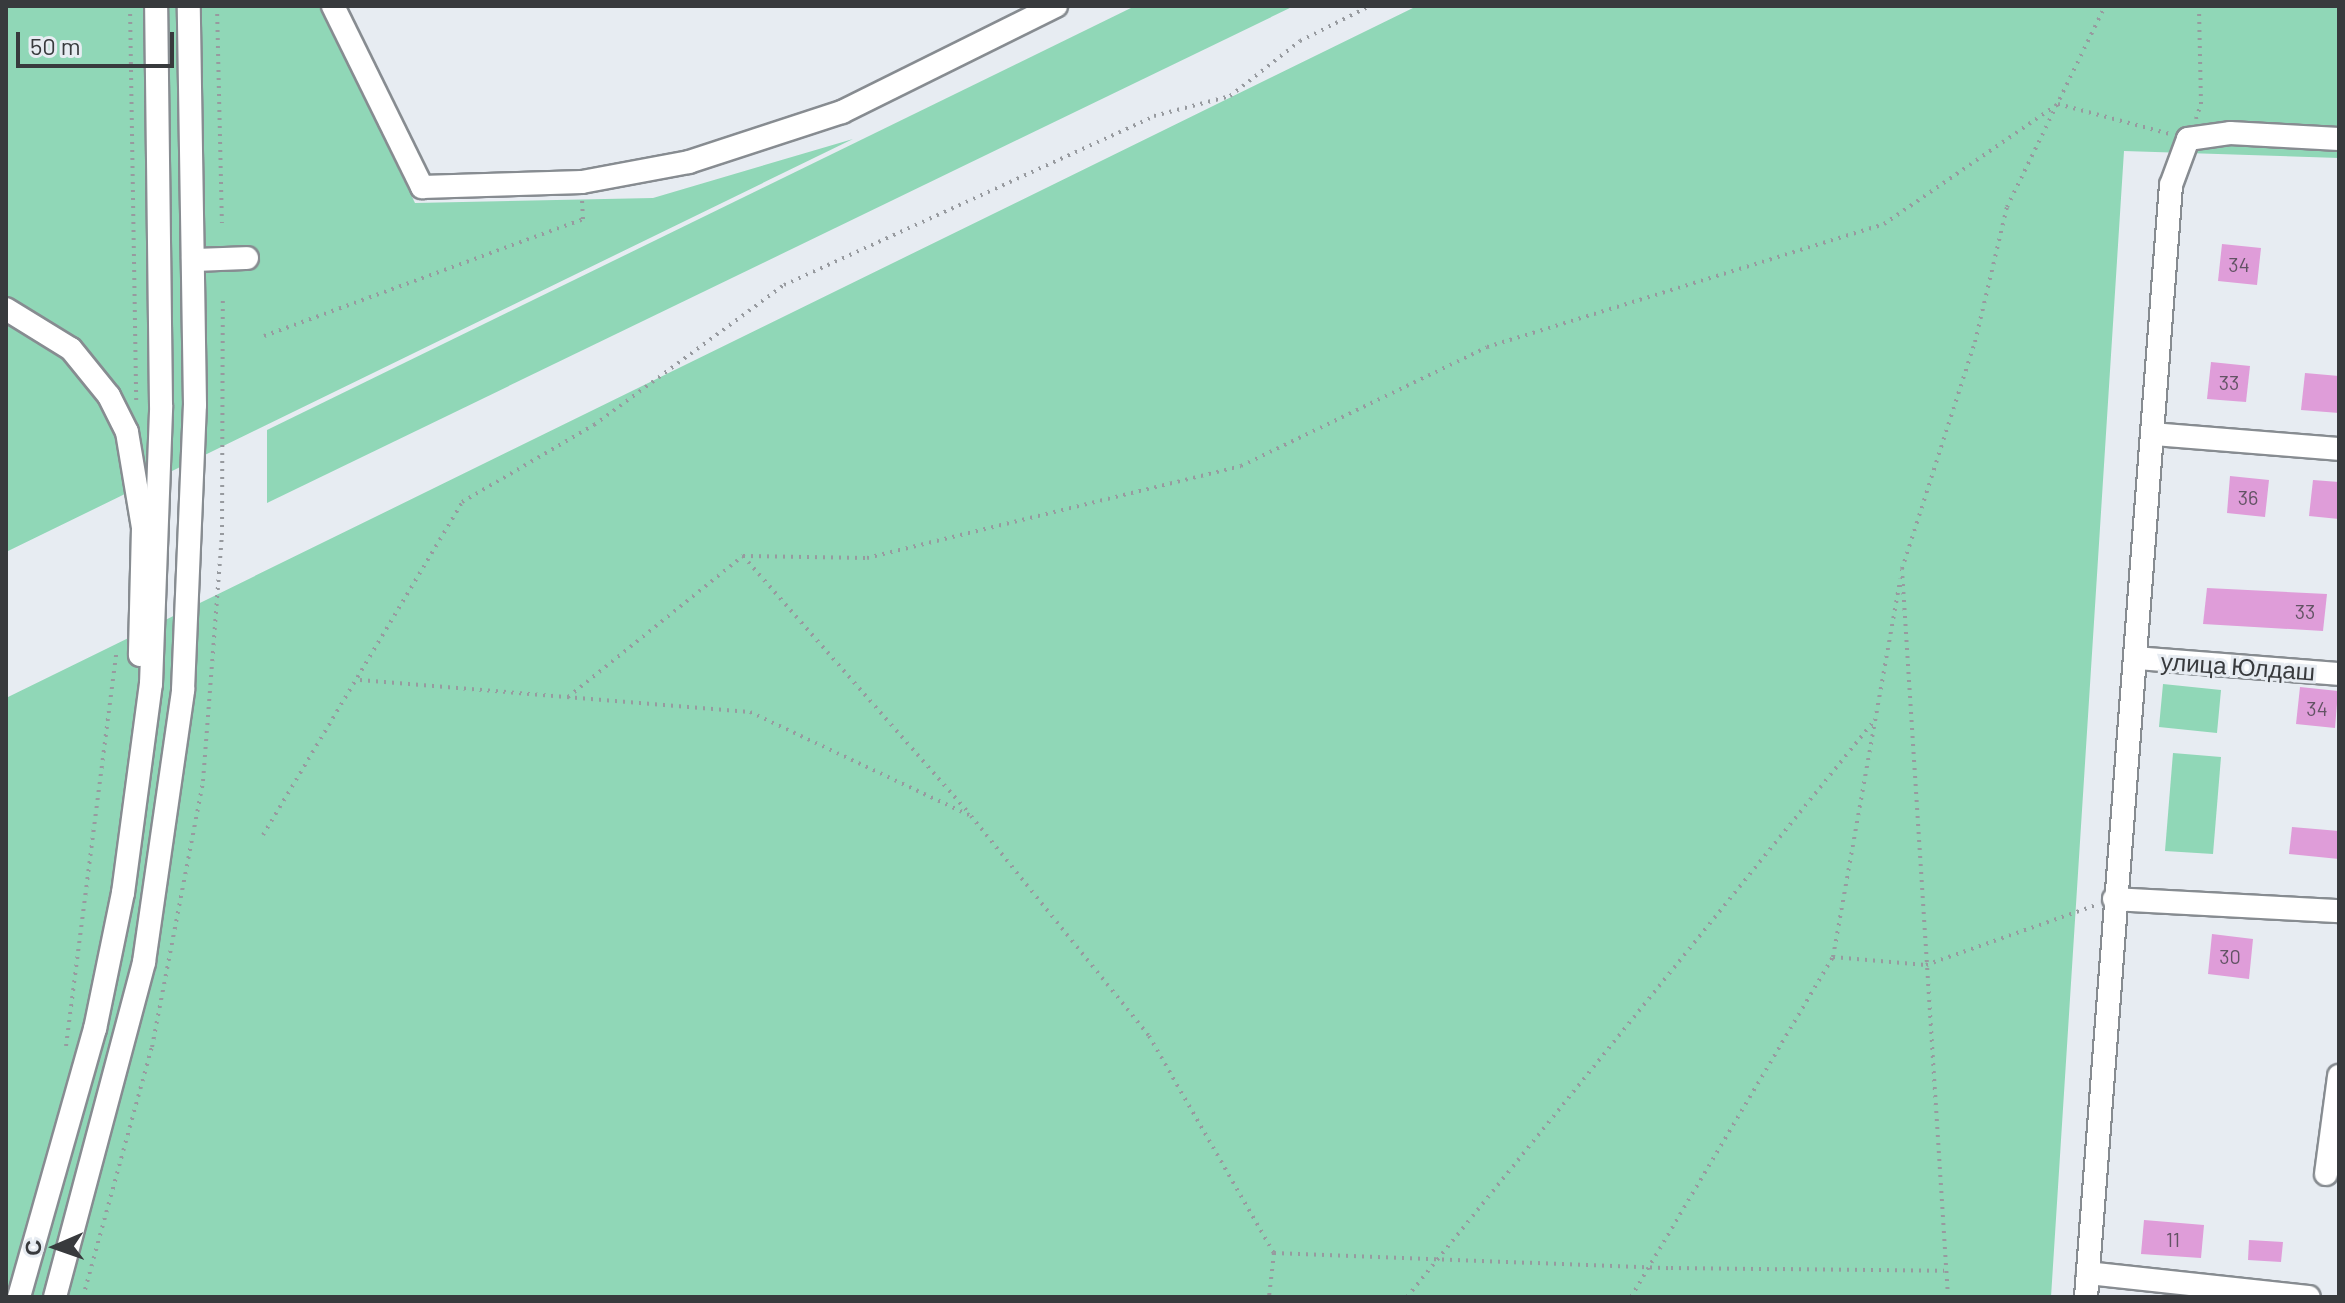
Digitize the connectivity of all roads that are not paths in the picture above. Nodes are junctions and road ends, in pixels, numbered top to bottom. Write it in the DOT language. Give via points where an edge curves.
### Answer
graph roads {
  1 [pos="156,6"];
  2 [pos="189,6"];
  3 [pos="333,6"];
  4 [pos="1056,6"];
  5 [pos="2339,139"];
  6 [pos="247,258"];
  7 [pos="193,260"];
  8 [pos="6,309"];
  9 [pos="2153,434"];
  10 [pos="2339,449"];
  11 [pos="2136,658"];
  12 [pos="2339,674"];
  13 [pos="141,771"];
  14 [pos="2114,899"];
  15 [pos="2339,911"];
  16 [pos="2339,1076"];
  17 [pos="2326,1174"];
  18 [pos="2088,1273"];
  19 [pos="19,1297"];
  20 [pos="55,1297"];
  21 [pos="2086,1297"];
  22 [pos="2309,1297"];
  1 -- 13 [label="street" via="160,529"];
  2 -- 7 [label="street"];
  3 -- 4 [label="street" via="422,187 582,182 689,162 842,112"];
  5 -- 9 [label="street" via="2230,133 2188,139 2171,185"];
  6 -- 7 [label="street"];
  7 -- 20 [label="street" via="193,532 174,777 144,962"];
  8 -- 13 [label="street" via="41,326 93,372 134,453 143,528"];
  9 -- 10 [label="street"];
  9 -- 11 [label="street"];
  11 -- 12 [label="street, улица Юлдаш"];
  11 -- 14 [label="street"];
  13 -- 19 [label="street" via="95,1029"];
  14 -- 15 [label="street"];
  14 -- 18 [label="street"];
  16 -- 17 [label="street"];
  18 -- 21 [label="street"];
  18 -- 22 [label="street"];
}
